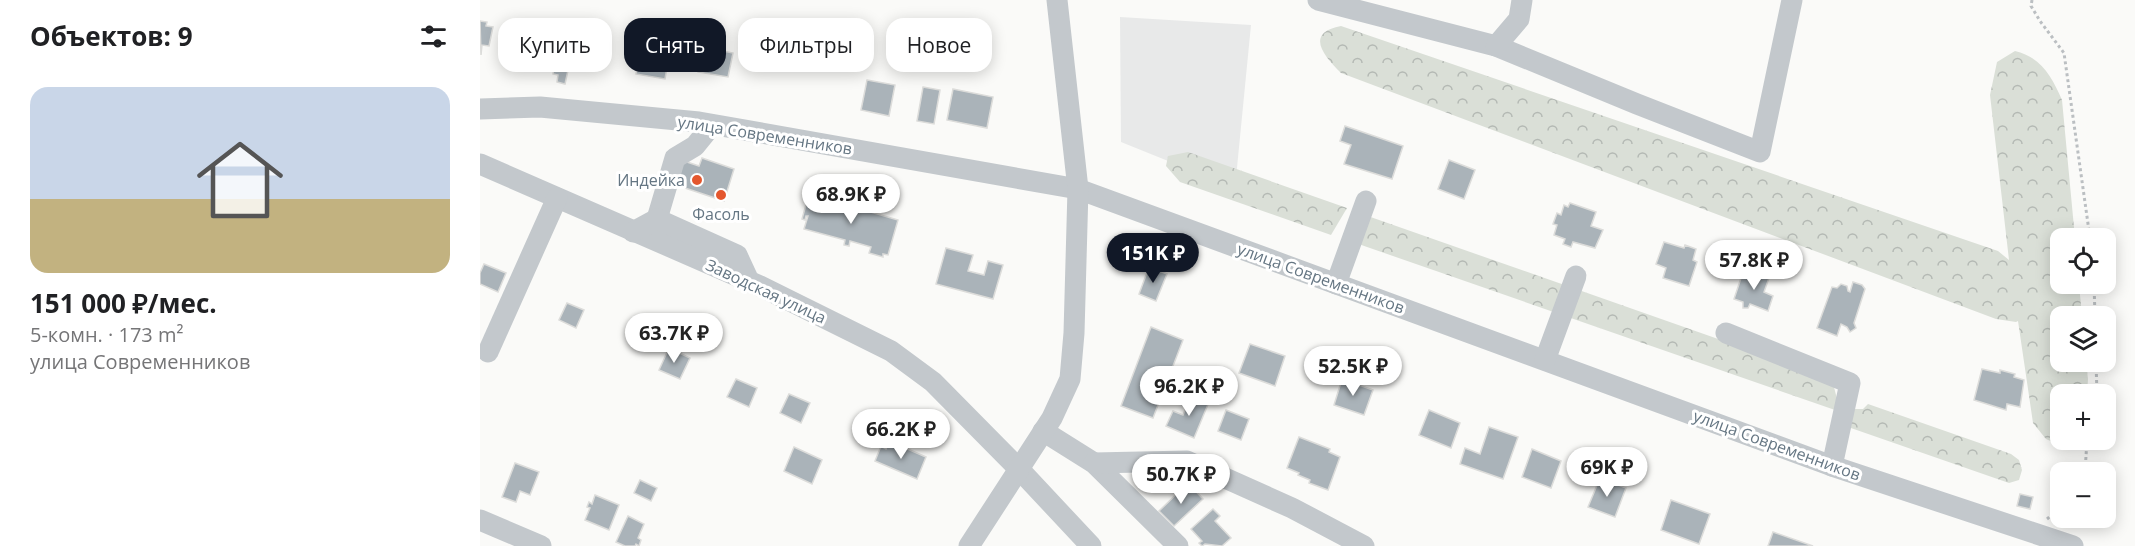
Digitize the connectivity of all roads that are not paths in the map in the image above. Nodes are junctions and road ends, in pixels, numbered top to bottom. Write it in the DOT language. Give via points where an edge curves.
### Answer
graph roads {
  1 [pos="1057,0"];
  2 [pos="1318,0"];
  3 [pos="1522,0"];
  4 [pos="1792,0"];
  5 [pos="1496,46"];
  6 [pos="480,109"];
  7 [pos="712,125"];
  8 [pos="480,164"];
  9 [pos="1078,189"];
  10 [pos="557,198"];
  11 [pos="1366,201"];
  12 [pos="657,219"];
  13 [pos="633,232"];
  14 [pos="1576,276"];
  15 [pos="748,281"];
  16 [pos="1336,284"];
  17 [pos="1726,333"];
  18 [pos="488,352"];
  19 [pos="1545,360"];
  20 [pos="1043,431"];
  21 [pos="1094,464"];
  22 [pos="1832,466"];
  23 [pos="1018,468"];
  24 [pos="480,520"];
  25 [pos="542,546"];
  26 [pos="969,546"];
  27 [pos="1091,546"];
  28 [pos="1178,546"];
  29 [pos="1364,546"];
  30 [pos="2073,546"];
  1 -- 9 [label="street"];
  2 -- 5 [label="street"];
  3 -- 5 [label="street" via="1519,19"];
  4 -- 5 [label="street" via="1760,152"];
  6 -- 7 [label="street, улица Современников" via="540,107"];
  7 -- 9 [label="street, улица Современников"];
  7 -- 12 [label="street" via="695,146 675,158"];
  8 -- 10 [label="street, Заводская улица"];
  9 -- 16 [label="street, улица Современников"];
  9 -- 20 [label="street" via="1070,379"];
  10 -- 13 [label="street, Заводская улица"];
  10 -- 18 [label="street"];
  11 -- 16 [label="street"];
  12 -- 13 [label="street"];
  12 -- 15 [label="street" via="737,255"];
  13 -- 15 [label="street, Заводская улица"];
  14 -- 19 [label="street"];
  15 -- 23 [label="street, Заводская улица" via="891,351 933,382"];
  16 -- 19 [label="street, улица Современников"];
  17 -- 22 [label="street" via="1850,382"];
  19 -- 22 [label="street, улица Современников"];
  20 -- 21 [label="street"];
  20 -- 23 [label="street"];
  21 -- 28 [label="street"];
  21 -- 29 [label="street" via="1187,461 1292,508"];
  22 -- 30 [label="street, улица Современников"];
  23 -- 26 [label="street"];
  23 -- 27 [label="street, Заводская улица"];
  24 -- 25 [label="street"];
}
